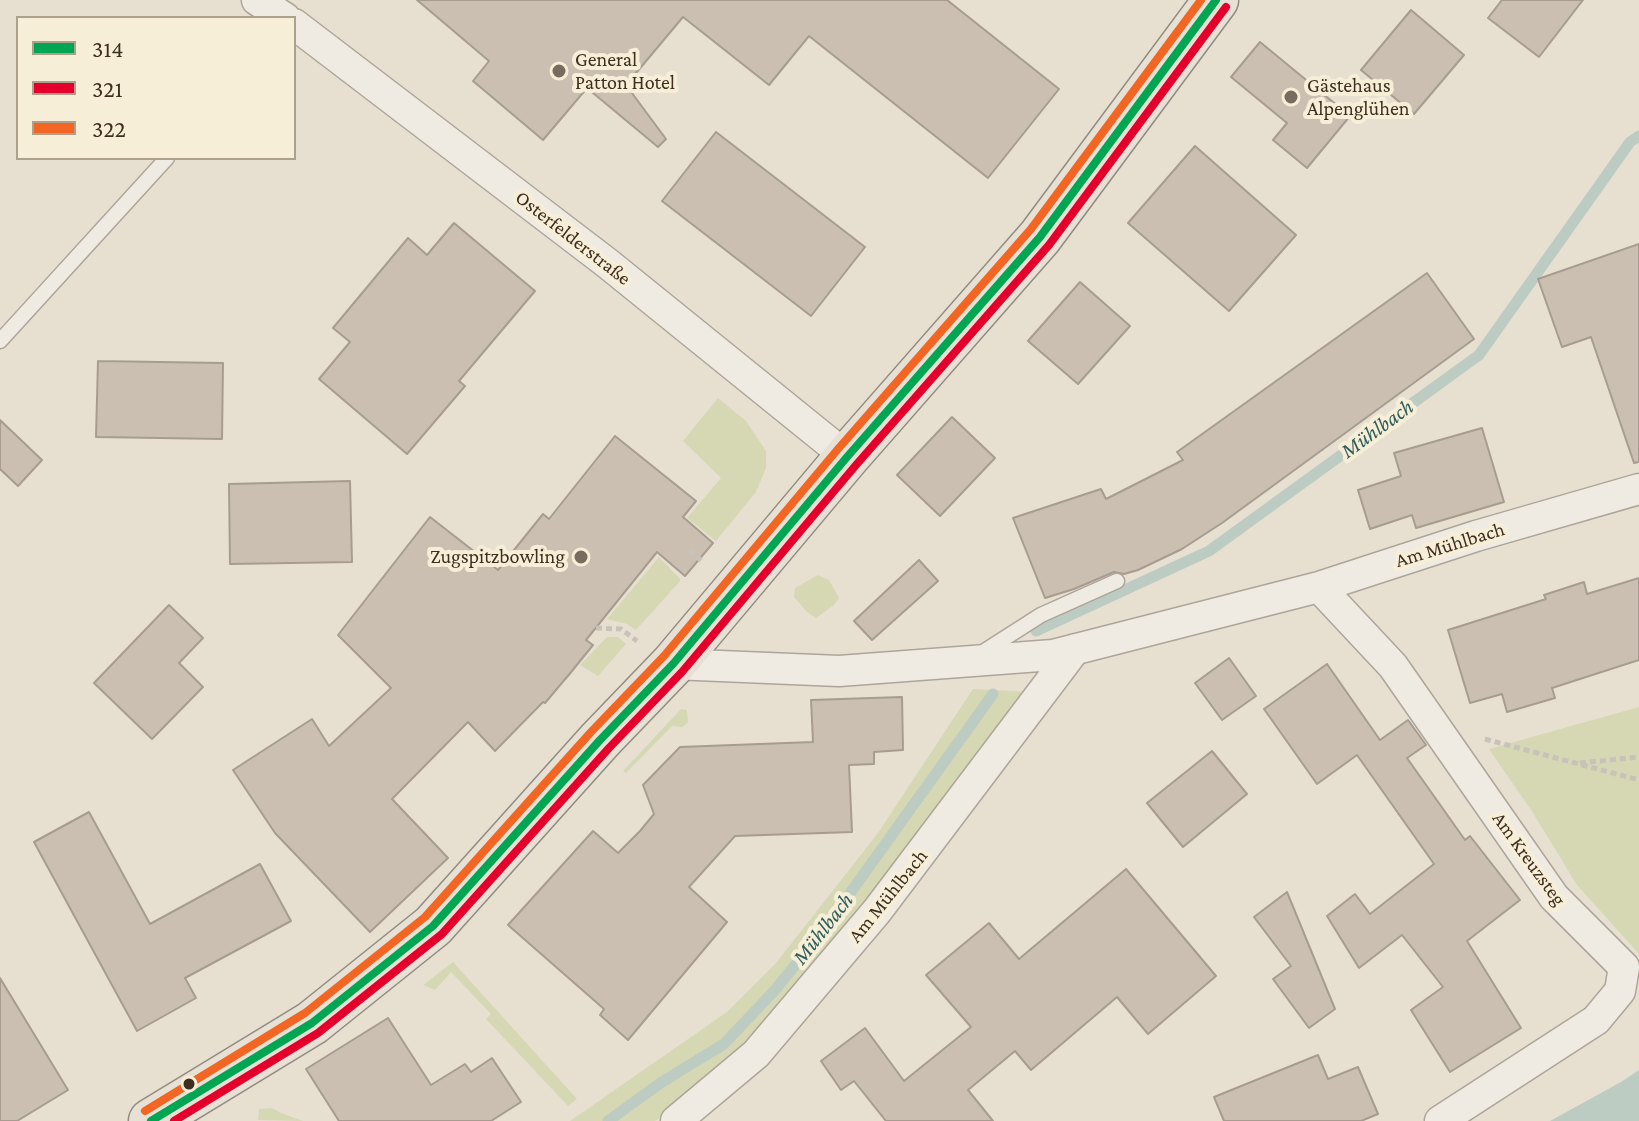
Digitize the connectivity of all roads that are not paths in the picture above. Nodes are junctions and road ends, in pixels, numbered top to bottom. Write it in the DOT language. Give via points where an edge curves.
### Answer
graph roads {
  1 [pos="257,0"];
  2 [pos="1216,0"];
  3 [pos="282,16"];
  4 [pos="296,26"];
  5 [pos="165,160"];
  6 [pos="0,341"];
  7 [pos="847,457"];
  8 [pos="1639,489"];
  9 [pos="1117,581"];
  10 [pos="1319,587"];
  11 [pos="1064,652"];
  12 [pos="977,659"];
  13 [pos="673,664"];
  14 [pos="151,1121"];
  15 [pos="676,1121"];
  16 [pos="1440,1121"];
  1 -- 3 [label="street"];
  2 -- 7 [label="main road" via="1040,237"];
  4 -- 7 [label="street, Osterfelderstraße" via="607,263"];
  5 -- 6 [label="lane"];
  7 -- 13 [label="main road"];
  8 -- 10 [label="street, Am Mühlbach"];
  9 -- 12 [label="lane" via="1033,620"];
  10 -- 11 [label="street, Am Mühlbach"];
  10 -- 16 [label="street, Am Kreuzsteg" via="1393,666 1554,897 1624,967 1620,991 1596,1020"];
  11 -- 12 [label="street, Am Mühlbach"];
  11 -- 15 [label="street, Am Mühlbach" via="886,899 756,1054"];
  12 -- 13 [label="street, Am Mühlbach" via="839,671"];
  13 -- 14 [label="main road" via="433,926 312,1023"];
}
